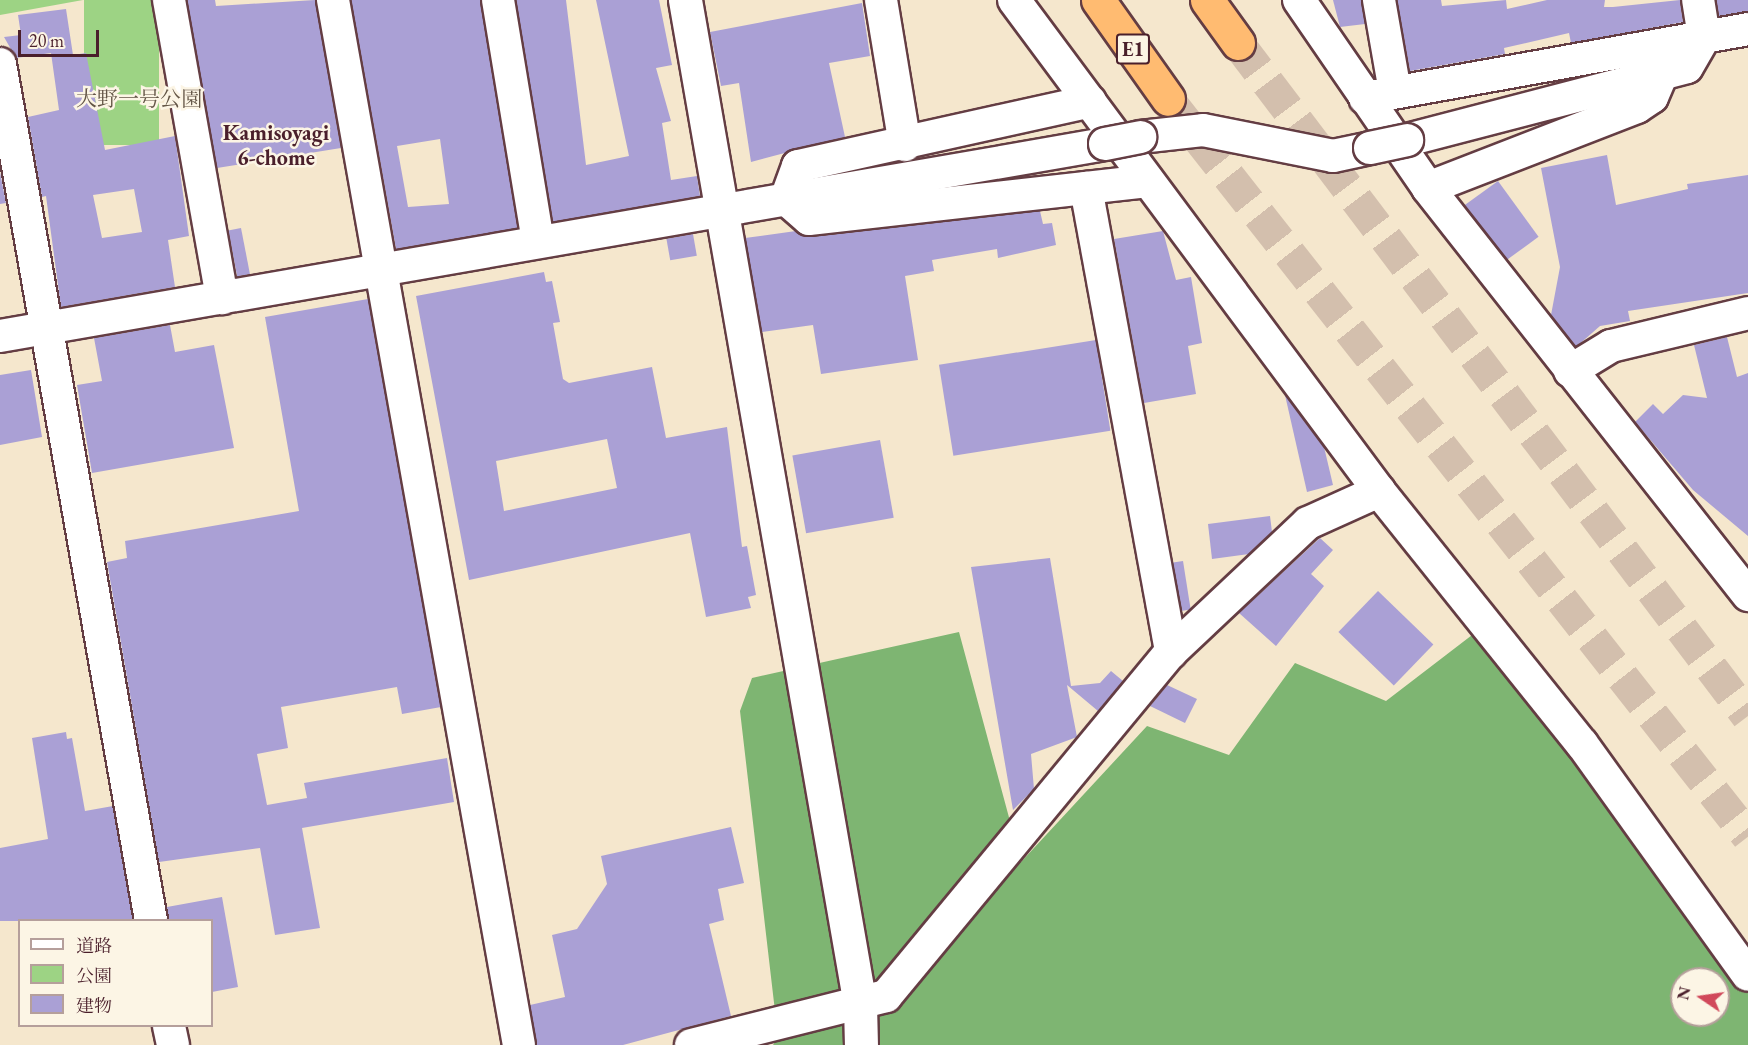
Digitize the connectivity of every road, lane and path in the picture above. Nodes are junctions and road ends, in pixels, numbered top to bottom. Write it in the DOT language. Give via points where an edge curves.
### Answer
graph roads {
  1 [pos="169,0"];
  2 [pos="333,0"];
  3 [pos="498,0"];
  4 [pos="685,0"];
  5 [pos="880,0"];
  6 [pos="1014,0"];
  7 [pos="1098,0"];
  8 [pos="1207,0"];
  9 [pos="1299,0"];
  10 [pos="1379,0"];
  11 [pos="1698,0"];
  12 [pos="1748,30"];
  13 [pos="1704,37"];
  14 [pos="1238,43"];
  15 [pos="0,64"];
  16 [pos="1660,78"];
  17 [pos="1395,92"];
  18 [pos="1365,98"];
  19 [pos="1168,99"];
  20 [pos="1090,101"];
  21 [pos="905,145"];
  22 [pos="1148,181"];
  23 [pos="1086,188"];
  24 [pos="1428,188"];
  25 [pos="786,199"];
  26 [pos="722,210"];
  27 [pos="538,241"];
  28 [pos="380,268"];
  29 [pos="222,298"];
  30 [pos="1748,313"];
  31 [pos="46,328"];
  32 [pos="0,336"];
  33 [pos="1570,371"];
  34 [pos="1379,491"];
  35 [pos="1748,595"];
  36 [pos="1170,652"];
  37 [pos="1626,805"];
  38 [pos="151,919"];
  39 [pos="1748,942"];
  40 [pos="1748,975"];
  41 [pos="860,1005"];
  42 [pos="169,1027"];
  43 [pos="172,1045"];
  44 [pos="519,1045"];
  45 [pos="691,1045"];
  46 [pos="861,1045"];
  1 -- 29 [label="street"];
  2 -- 28 [label="street"];
  3 -- 27 [label="street"];
  4 -- 26 [label="street"];
  5 -- 21 [label="street"];
  6 -- 20 [label="street"];
  7 -- 19 [label="highway, E1"];
  8 -- 14 [label="highway"];
  9 -- 18 [label="street"];
  10 -- 17 [label="street"];
  11 -- 13 [label="street"];
  12 -- 13 [label="street"];
  13 -- 16 [label="street" via="1687,67"];
  13 -- 17 [label="street"];
  15 -- 31 [label="street"];
  16 -- 24 [label="street" via="1652,97 1637,107"];
  16 -- 25 [label="street, bridge" via="1333,156 1203,130 1140,137"];
  17 -- 18 [label="street"];
  18 -- 24 [label="street"];
  20 -- 21 [label="street"];
  20 -- 22 [label="street"];
  21 -- 25 [label="street" via="798,166"];
  22 -- 23 [label="street"];
  22 -- 34 [label="street"];
  23 -- 25 [label="street" via="809,219"];
  23 -- 36 [label="street"];
  24 -- 33 [label="street"];
  25 -- 26 [label="street"];
  26 -- 27 [label="street"];
  26 -- 41 [label="street"];
  27 -- 28 [label="street"];
  28 -- 29 [label="street"];
  28 -- 44 [label="street"];
  29 -- 31 [label="street"];
  30 -- 33 [label="street" via="1611,346"];
  31 -- 32 [label="street"];
  31 -- 38 [label="street"];
  33 -- 35 [label="street"];
  34 -- 36 [label="street" via="1308,523"];
  34 -- 37 [label="street"];
  36 -- 41 [label="street" via="886,996"];
  37 -- 39 [label="street" via="1654,822"];
  37 -- 40 [label="street"];
  41 -- 45 [label="street"];
  41 -- 46 [label="street"];
  42 -- 43 [label="street"];
}
